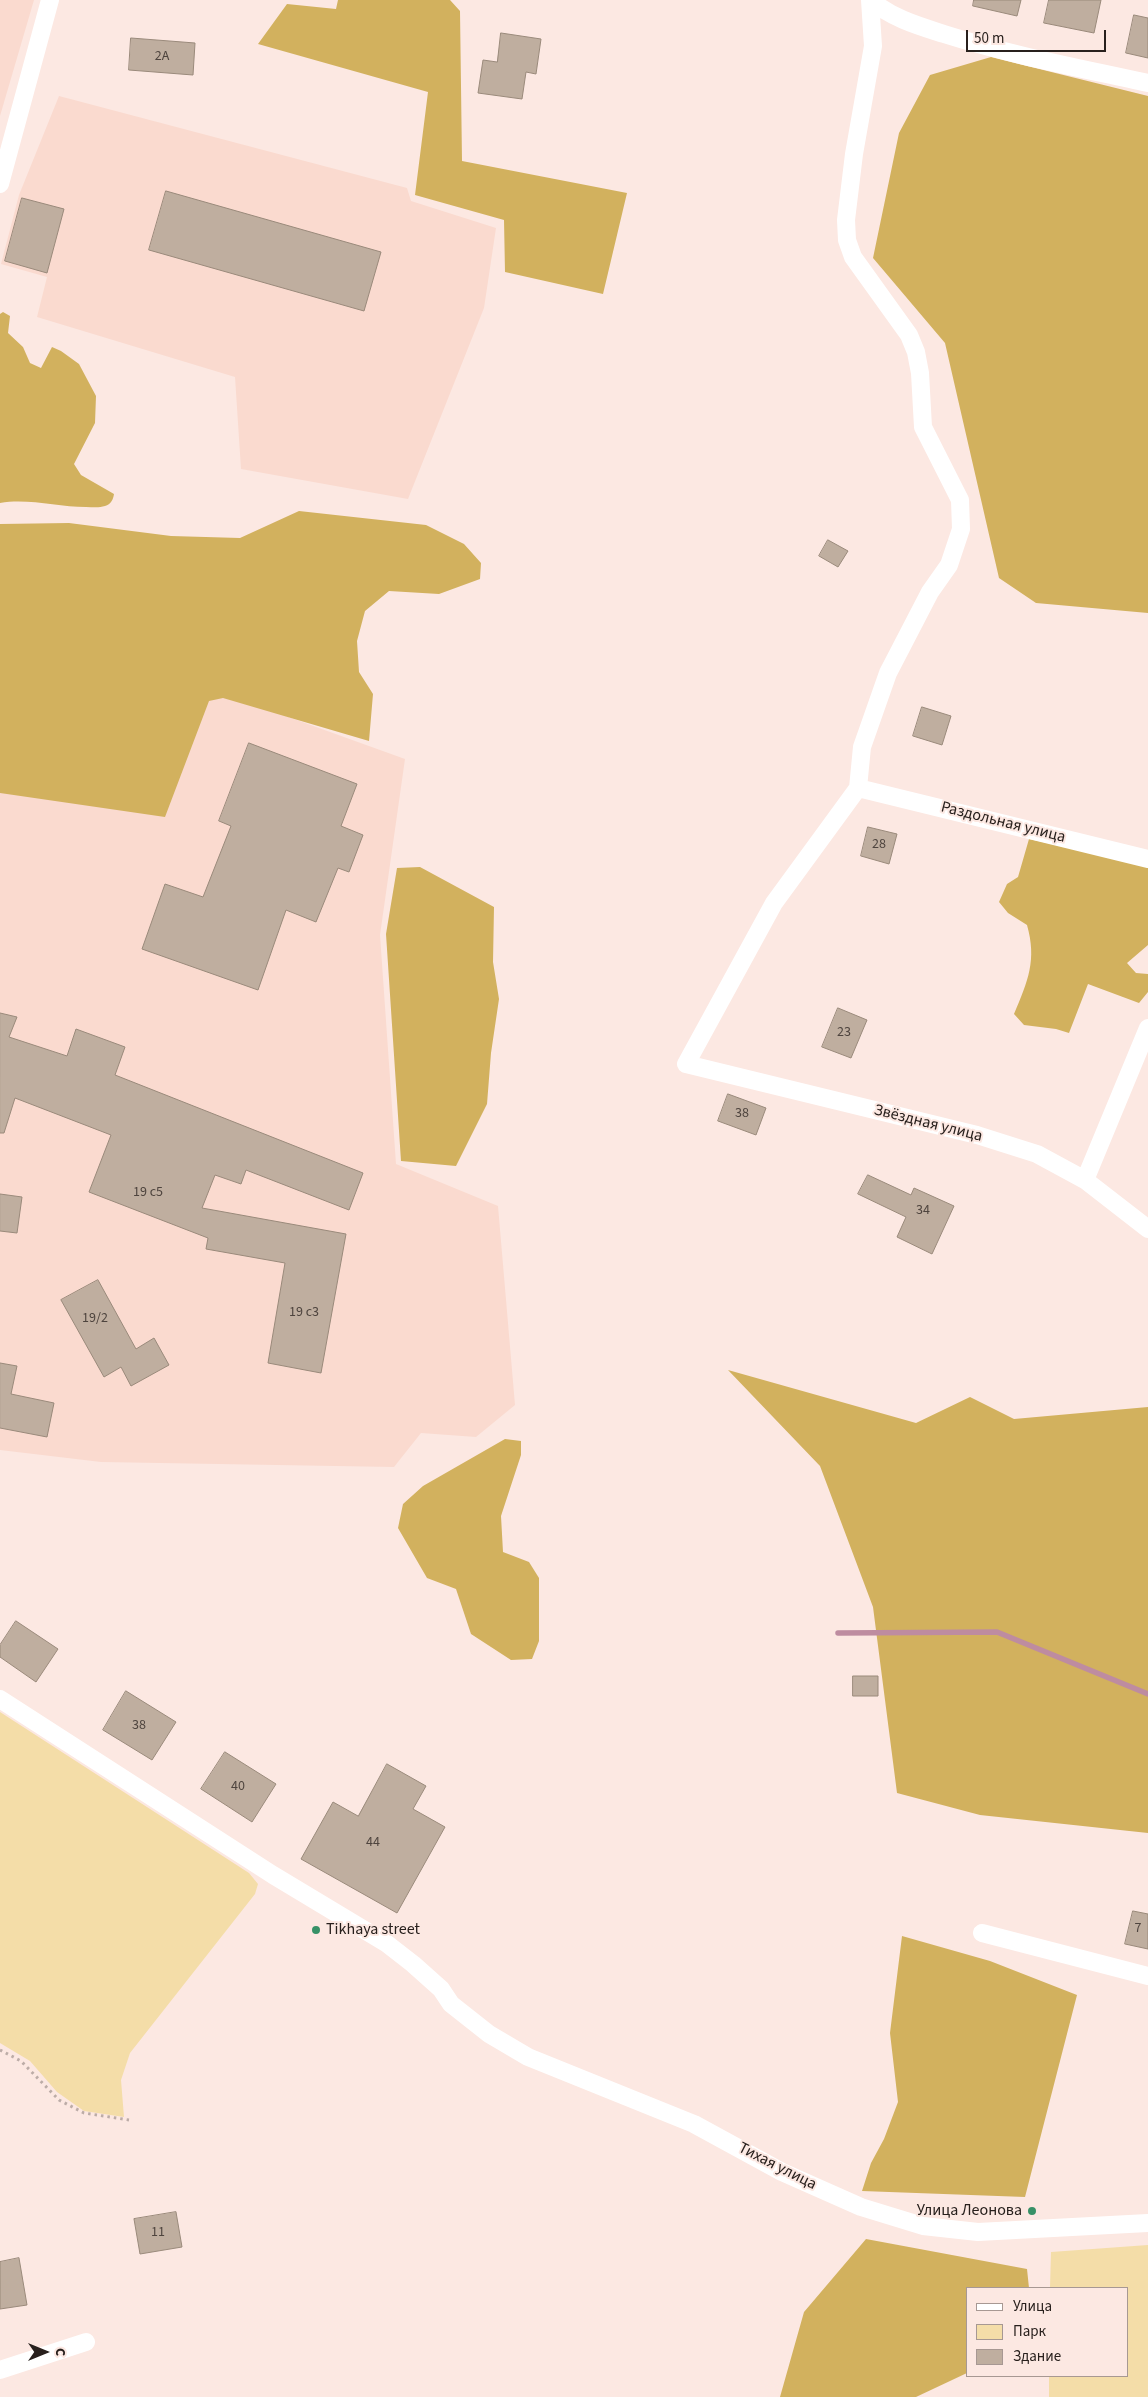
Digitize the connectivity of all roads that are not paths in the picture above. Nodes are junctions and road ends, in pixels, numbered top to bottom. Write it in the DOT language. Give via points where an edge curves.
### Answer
graph roads {
  1 [pos="50,0"];
  2 [pos="871,0"];
  3 [pos="1148,83"];
  4 [pos="0,184"];
  5 [pos="858,788"];
  6 [pos="1148,859"];
  7 [pos="1148,1028"];
  8 [pos="1085,1180"];
  9 [pos="1148,1229"];
  10 [pos="0,1699"];
  11 [pos="982,1933"];
  12 [pos="1148,1976"];
  13 [pos="1148,2224"];
  14 [pos="86,2342"];
  15 [pos="0,2370"];
  1 -- 4 [label="street"];
  2 -- 3 [label="street" via="906,20 983,46"];
  2 -- 5 [label="street" via="872,46 854,154 846,220 847,240 853,257 909,335 916,352 924,427 960,500 961,529 949,565 930,592 888,673 862,747"];
  5 -- 6 [label="street, Раздольная улица"];
  5 -- 8 [label="street, Звёздная улица" via="774,903 686,1064 977,1135 1037,1154"];
  7 -- 8 [label="street"];
  8 -- 9 [label="street, Звёздная улица"];
  10 -- 13 [label="street, Тихая улица" via="272,1875 386,1943 489,2034 528,2057 694,2124 782,2172 861,2207 922,2226 978,2232"];
  11 -- 12 [label="street"];
  14 -- 15 [label="street"];
}
